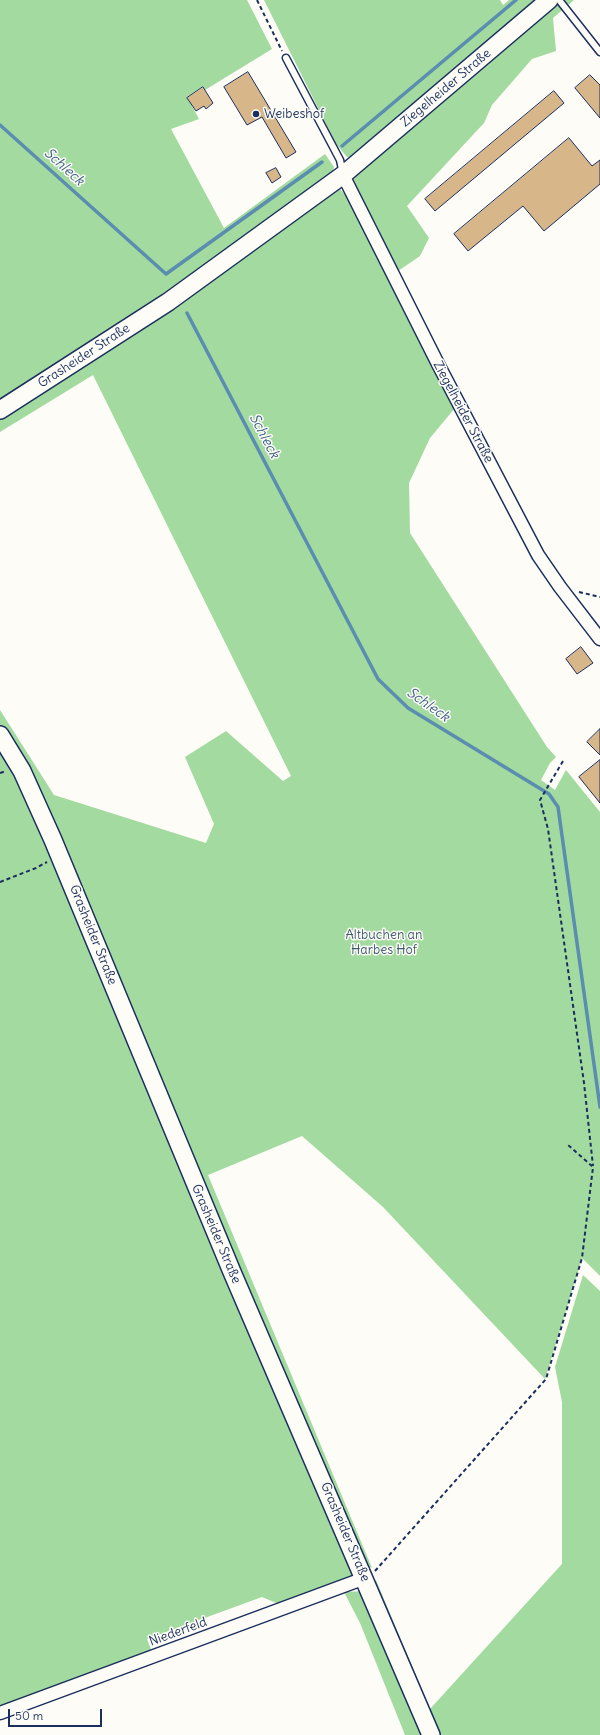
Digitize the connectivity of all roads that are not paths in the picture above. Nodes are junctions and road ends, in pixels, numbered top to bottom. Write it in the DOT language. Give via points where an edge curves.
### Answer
graph roads {
  1 [pos="549,0"];
  2 [pos="559,0"];
  3 [pos="600,52"];
  4 [pos="286,58"];
  5 [pos="343,175"];
  6 [pos="171,300"];
  7 [pos="0,410"];
  8 [pos="600,639"];
  9 [pos="0,735"];
  10 [pos="365,1578"];
  11 [pos="0,1713"];
  12 [pos="431,1735"];
  1 -- 5 [label="street, Ziegelheider Straße"];
  2 -- 3 [label="lane"];
  4 -- 5 [label="lane" via="340,160"];
  5 -- 6 [label="street, Ziegelheider Straße"];
  5 -- 8 [label="street, Ziegelheider Straße" via="538,555"];
  6 -- 7 [label="street, Grasheider Straße"];
  9 -- 10 [label="street, Grasheider Straße" via="22,771 53,840 232,1272"];
  10 -- 11 [label="street, Niederfeld"];
  10 -- 12 [label="street, Grasheider Straße"];
}
